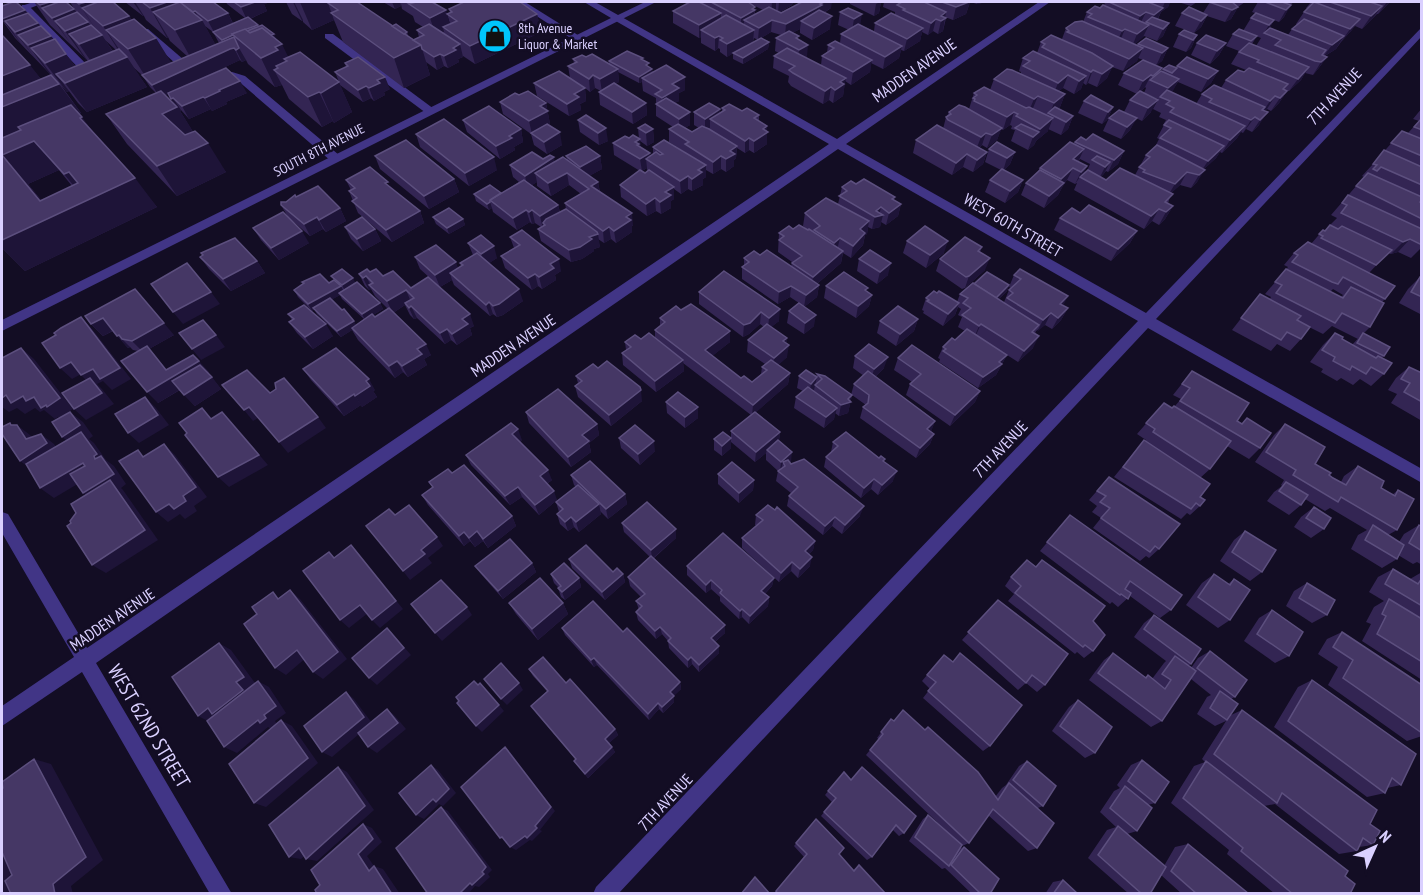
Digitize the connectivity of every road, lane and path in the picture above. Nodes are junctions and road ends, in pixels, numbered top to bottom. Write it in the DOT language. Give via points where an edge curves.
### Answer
graph roads {
  1 [pos="40,2"];
  2 [pos="519,2"];
  3 [pos="589,2"];
  4 [pos="651,2"];
  5 [pos="1045,2"];
  6 [pos="25,7"];
  7 [pos="2,16"];
  8 [pos="617,18"];
  9 [pos="137,24"];
  10 [pos="1422,30"];
  11 [pos="329,36"];
  12 [pos="576,37"];
  13 [pos="180,62"];
  14 [pos="101,86"];
  15 [pos="203,86"];
  16 [pos="429,111"];
  17 [pos="838,144"];
  18 [pos="335,158"];
  19 [pos="1147,320"];
  20 [pos="2,326"];
  21 [pos="1422,477"];
  22 [pos="2,519"];
  23 [pos="84,661"];
  24 [pos="2,717"];
  25 [pos="222,894"];
  26 [pos="603,894"];
  1 -- 6 [label="street"];
  2 -- 12 [label="street"];
  3 -- 8 [label="street, WEST 60TH STREET"];
  4 -- 8 [label="street, SOUTH 8TH AVENUE"];
  5 -- 17 [label="street, MADDEN AVENUE"];
  6 -- 7 [label="street"];
  6 -- 14 [label="street"];
  8 -- 12 [label="street, SOUTH 8TH AVENUE"];
  8 -- 17 [label="street, WEST 60TH STREET"];
  9 -- 13 [label="street"];
  10 -- 19 [label="street, 7TH AVENUE"];
  11 -- 16 [label="street"];
  12 -- 16 [label="street, SOUTH 8TH AVENUE"];
  15 -- 18 [label="street" via="232,75 241,78"];
  16 -- 18 [label="street, SOUTH 8TH AVENUE"];
  17 -- 19 [label="street, WEST 60TH STREET"];
  17 -- 23 [label="street, MADDEN AVENUE"];
  18 -- 20 [label="street, SOUTH 8TH AVENUE"];
  19 -- 21 [label="street, WEST 60TH STREET"];
  19 -- 26 [label="street, 7TH AVENUE"];
  22 -- 23 [label="street, WEST 62ND STREET"];
  23 -- 24 [label="street, MADDEN AVENUE"];
  23 -- 25 [label="street, WEST 62ND STREET"];
}
